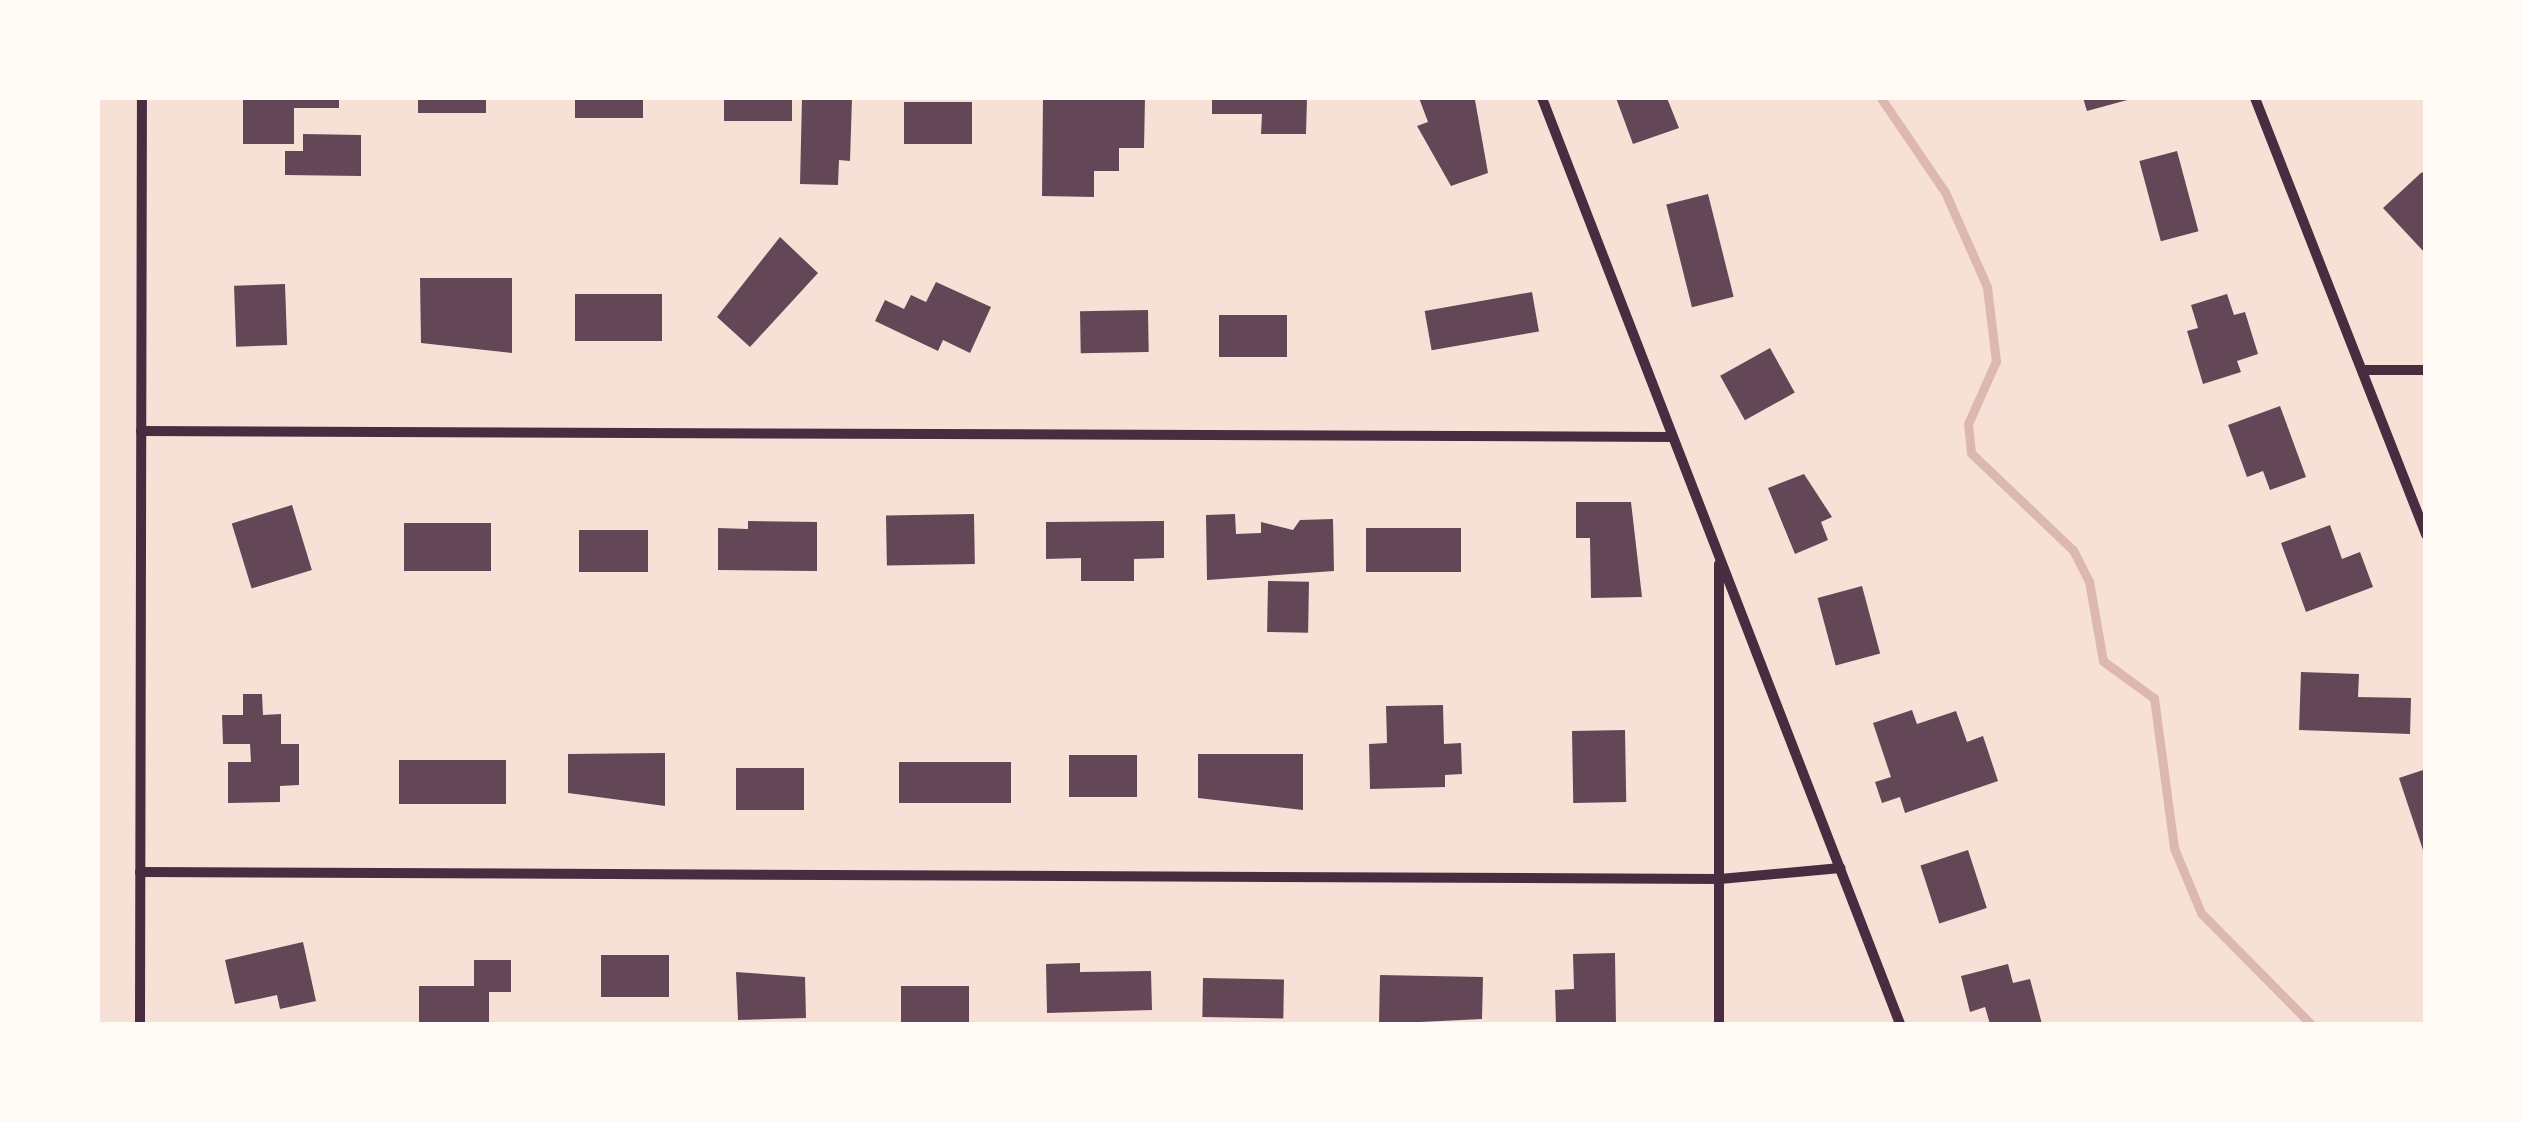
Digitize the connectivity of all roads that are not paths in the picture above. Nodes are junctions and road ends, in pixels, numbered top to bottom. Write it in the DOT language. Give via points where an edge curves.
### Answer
graph roads {
  1 [pos="142,98"];
  2 [pos="1542,98"];
  3 [pos="2255,98"];
  4 [pos="2363,370"];
  5 [pos="2426,370"];
  6 [pos="142,430"];
  7 [pos="1672,437"];
  8 [pos="2426,535"];
  9 [pos="1719,558"];
  10 [pos="1840,868"];
  11 [pos="140,872"];
  12 [pos="1720,879"];
  13 [pos="140,1024"];
  14 [pos="1719,1024"];
  15 [pos="1900,1024"];
  1 -- 6 [label="street"];
  2 -- 7 [label="street"];
  3 -- 4 [label="street"];
  4 -- 5 [label="street"];
  4 -- 8 [label="street"];
  6 -- 7 [label="street"];
  6 -- 11 [label="street"];
  7 -- 9 [label="street"];
  9 -- 10 [label="street"];
  9 -- 12 [label="street"];
  10 -- 12 [label="street"];
  10 -- 15 [label="street"];
  11 -- 12 [label="street"];
  11 -- 13 [label="street"];
  12 -- 14 [label="street"];
}
